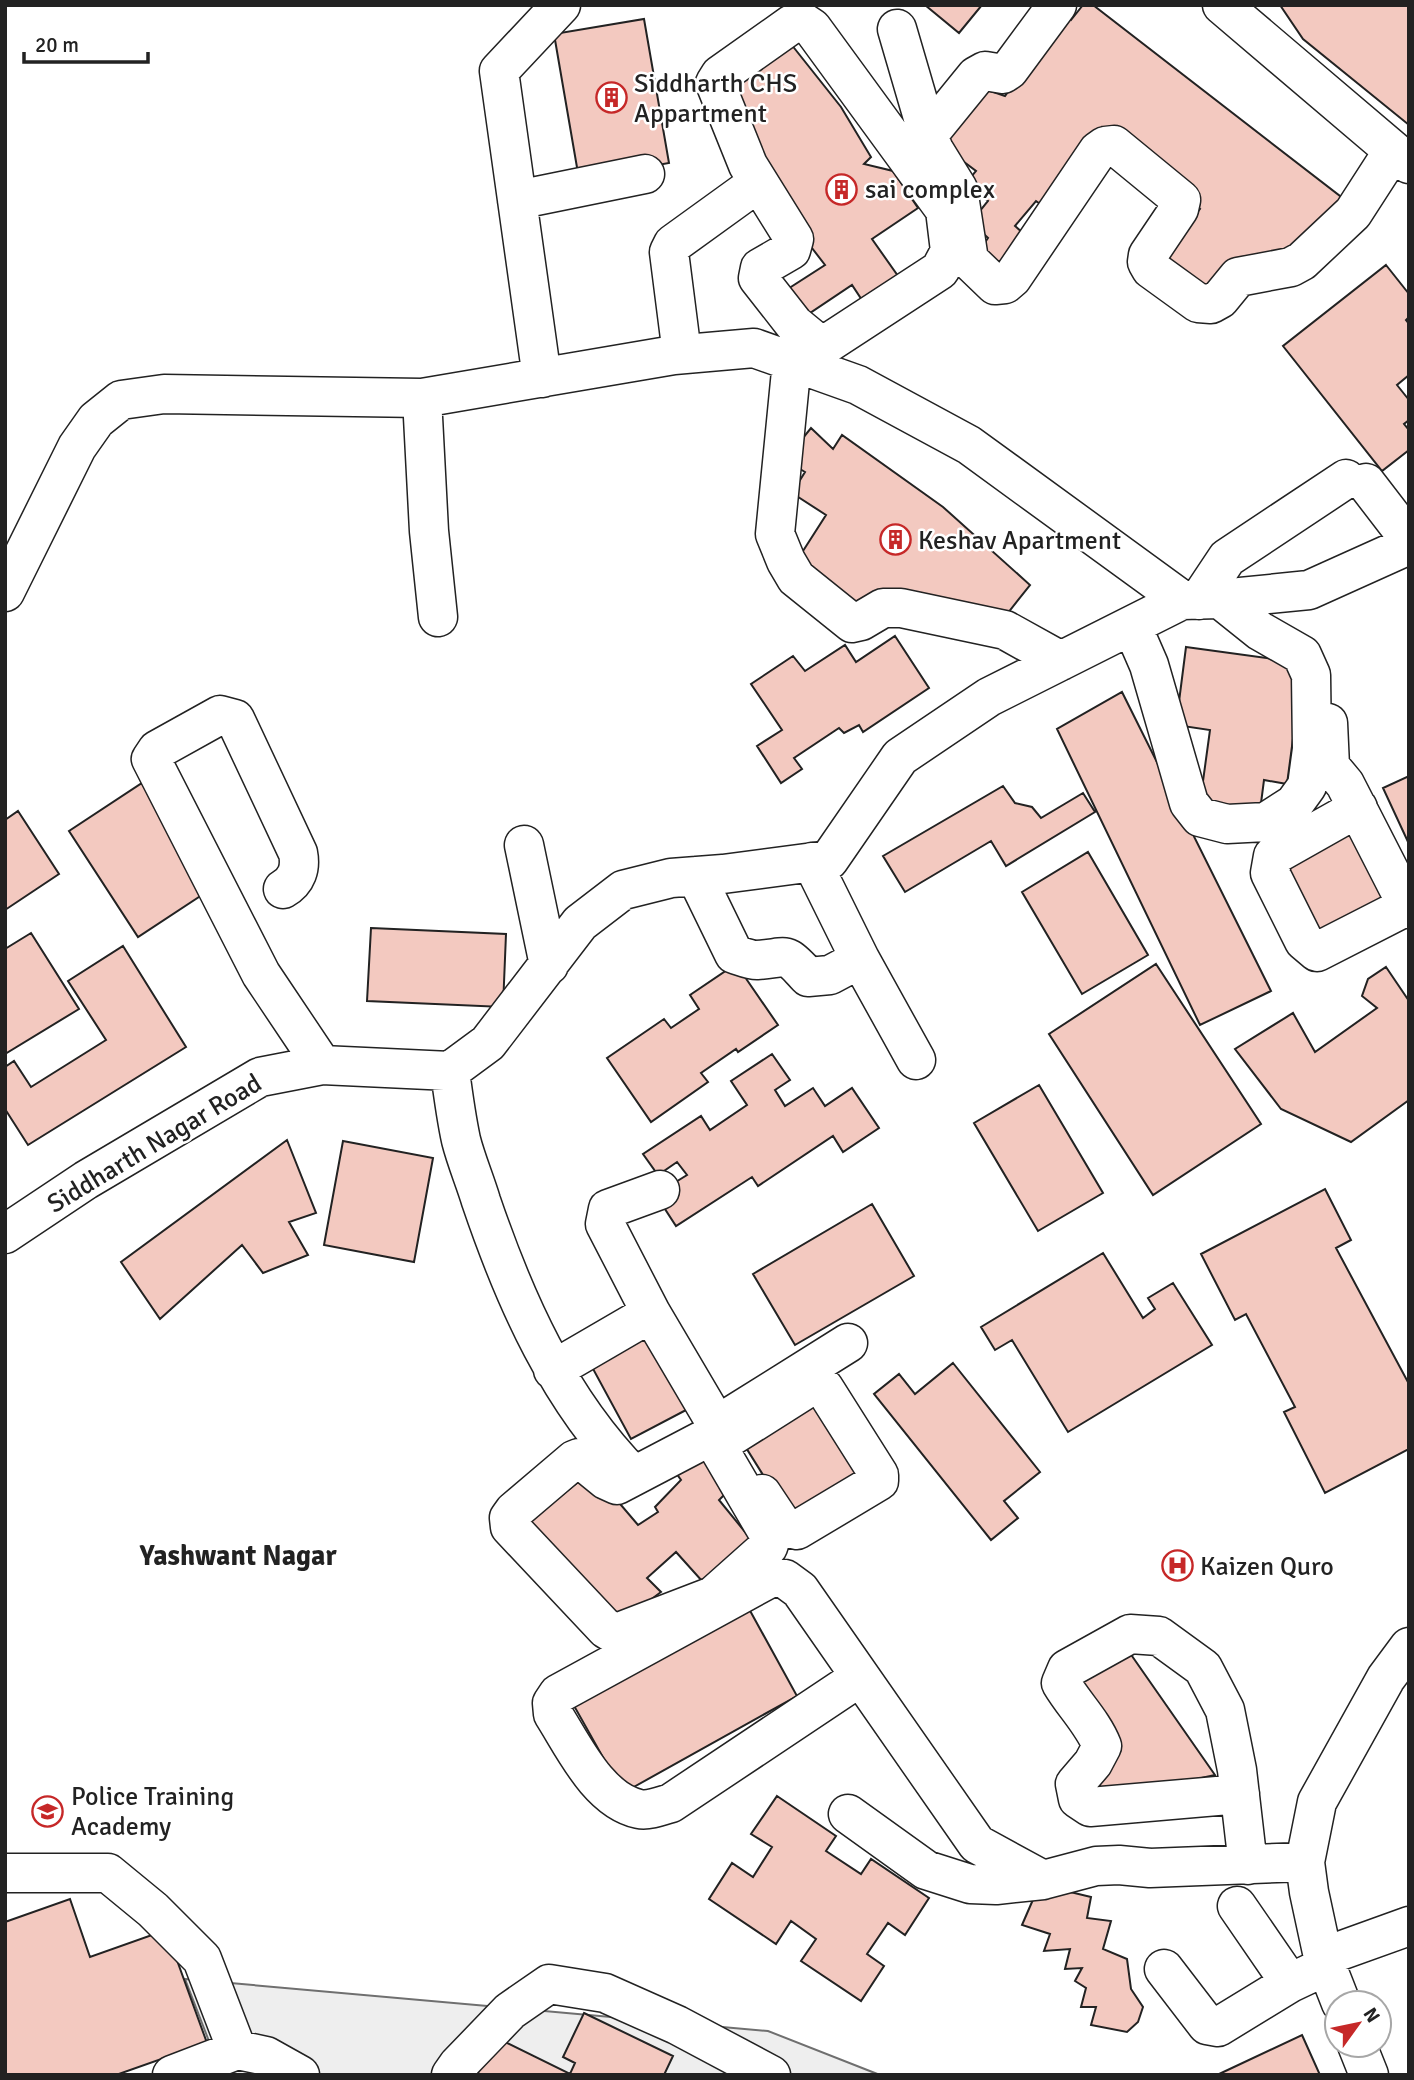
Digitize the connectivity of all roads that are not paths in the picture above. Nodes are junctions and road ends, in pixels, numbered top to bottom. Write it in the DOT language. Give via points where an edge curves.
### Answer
graph roads {
  1 [pos="561,5"];
  2 [pos="1057,5"];
  3 [pos="1222,5"];
  4 [pos="897,29"];
  5 [pos="928,135"];
  6 [pos="1401,157"];
  7 [pos="645,174"];
  8 [pos="745,192"];
  9 [pos="517,200"];
  10 [pos="682,354"];
  11 [pos="807,358"];
  12 [pos="542,378"];
  13 [pos="422,398"];
  14 [pos="1409,539"];
  15 [pos="1409,545"];
  16 [pos="5,592"];
  17 [pos="1268,593"];
  18 [pos="1200,600"];
  19 [pos="438,617"];
  20 [pos="1132,626"];
  21 [pos="1061,661"];
  22 [pos="1357,808"];
  23 [pos="524,845"];
  24 [pos="812,862"];
  25 [pos="696,876"];
  26 [pos="283,889"];
  27 [pos="1408,908"];
  28 [pos="860,959"];
  29 [pos="550,965"];
  30 [pos="916,1060"];
  31 [pos="322,1065"];
  32 [pos="450,1071"];
  33 [pos="660,1190"];
  34 [pos="5,1234"];
  35 [pos="651,1313"];
  36 [pos="848,1343"];
  37 [pos="553,1370"];
  38 [pos="584,1414"];
  39 [pos="579,1458"];
  40 [pos="634,1476"];
  41 [pos="1409,1647"];
  42 [pos="860,1677"];
  43 [pos="1240,1794"];
  44 [pos="848,1814"];
  45 [pos="1305,1862"];
  46 [pos="1248,1865"];
  47 [pos="5,1873"];
  48 [pos="1043,1880"];
  49 [pos="1237,1906"];
  50 [pos="1409,1926"];
  51 [pos="1324,1961"];
  52 [pos="1164,1969"];
  53 [pos="1290,1983"];
  54 [pos="1335,1989"];
  55 [pos="237,2050"];
  56 [pos="172,2075"];
  57 [pos="300,2075"];
  58 [pos="452,2075"];
  59 [pos="771,2075"];
  1 -- 9 [label="street" via="499,71"];
  2 -- 5 [label="street" via="1009,70 976,76"];
  3 -- 6 [label="street"];
  4 -- 5 [label="street"];
  5 -- 6 [label="street" via="958,189 969,260 995,285 1012,278 1098,151 1114,145 1181,200 1147,255 1151,269 1198,303 1211,304 1238,277 1302,261 1353,213"];
  7 -- 9 [label="street"];
  8 -- 10 [label="street" via="673,244 669,252"];
  9 -- 12 [label="street"];
  10 -- 11 [label="street" via="754,348"];
  10 -- 12 [label="street"];
  11 -- 11 [label="street" via="940,270 950,251 944,210 803,22 792,24 715,83 748,165 794,239 791,250 760,268 758,278 794,324"];
  11 -- 18 [label="street" via="969,445"];
  11 -- 21 [label="street" via="775,534 796,578 852,623 883,608 901,608 1005,630"];
  12 -- 13 [label="street"];
  13 -- 16 [label="street" via="164,394 121,400 96,420 77,447"];
  13 -- 19 [label="street"];
  14 -- 18 [label="street" via="1356,481 1227,558"];
  15 -- 17 [label="street" via="1309,590"];
  17 -- 18 [label="street"];
  17 -- 22 [label="street" via="1322,663 1327,681 1330,766"];
  18 -- 20 [label="street"];
  18 -- 20 [label="street" via="1302,656 1311,675 1312,749 1307,786 1294,804 1266,822 1227,824 1200,817 1189,803 1149,664"];
  20 -- 21 [label="street"];
  21 -- 24 [label="street" via="989,697 900,757 829,860"];
  22 -- 27 [label="street"];
  22 -- 27 [label="street" via="1273,856 1270,873 1304,942 1317,952"];
  23 -- 29 [label="street"];
  24 -- 25 [label="street"];
  24 -- 28 [label="street"];
  25 -- 28 [label="street" via="734,954 754,961 780,956 793,961 808,977 831,975"];
  25 -- 29 [label="street" via="623,890 580,923"];
  26 -- 31 [label="street" via="300,866 298,853 235,719 220,715 157,750 150,759 261,974"];
  28 -- 30 [label="street"];
  29 -- 32 [label="street" via="488,1043"];
  31 -- 32 [label="street, Siddharth Nagar Road"];
  31 -- 34 [label="street, Siddharth Nagar Road" via="260,1077 86,1180"];
  32 -- 37 [label="street" via="462,1141 491,1229"];
  33 -- 35 [label="street" via="608,1209 605,1224"];
  35 -- 36 [label="street" via="722,1432"];
  35 -- 37 [label="street"];
  37 -- 38 [label="street"];
  38 -- 39 [label="street"];
  38 -- 40 [label="street"];
  39 -- 40 [label="street" via="617,1485"];
  39 -- 40 [label="street" via="514,1511 510,1527 614,1634 713,1596 768,1547 771,1538 716,1444 709,1440"];
  41 -- 45 [label="street" via="1386,1678 1317,1802"];
  42 -- 42 [label="street" via="800,1590 786,1579 772,1577 558,1694 552,1703 553,1714 603,1790 618,1802 642,1810 671,1803"];
  42 -- 48 [label="street" via="977,1844"];
  43 -- 43 [label="street" via="1225,1710 1203,1668 1159,1636 1130,1634 1067,1669 1061,1683 1102,1746 1075,1784 1078,1799 1090,1807"];
  43 -- 46 [label="street"];
  44 -- 48 [label="street" via="926,1870 970,1884"];
  45 -- 46 [label="street"];
  45 -- 51 [label="street"];
  46 -- 48 [label="street" via="1096,1866"];
  47 -- 55 [label="street" via="108,1873 202,1959"];
  49 -- 53 [label="street"];
  50 -- 51 [label="street"];
  51 -- 53 [label="street"];
  51 -- 54 [label="street"];
  52 -- 53 [label="street" via="1207,2025 1218,2027"];
  55 -- 56 [label="street"];
  55 -- 57 [label="street" via="266,2056"];
  58 -- 59 [label="street" via="510,2011 549,1984 605,1993"];
}
